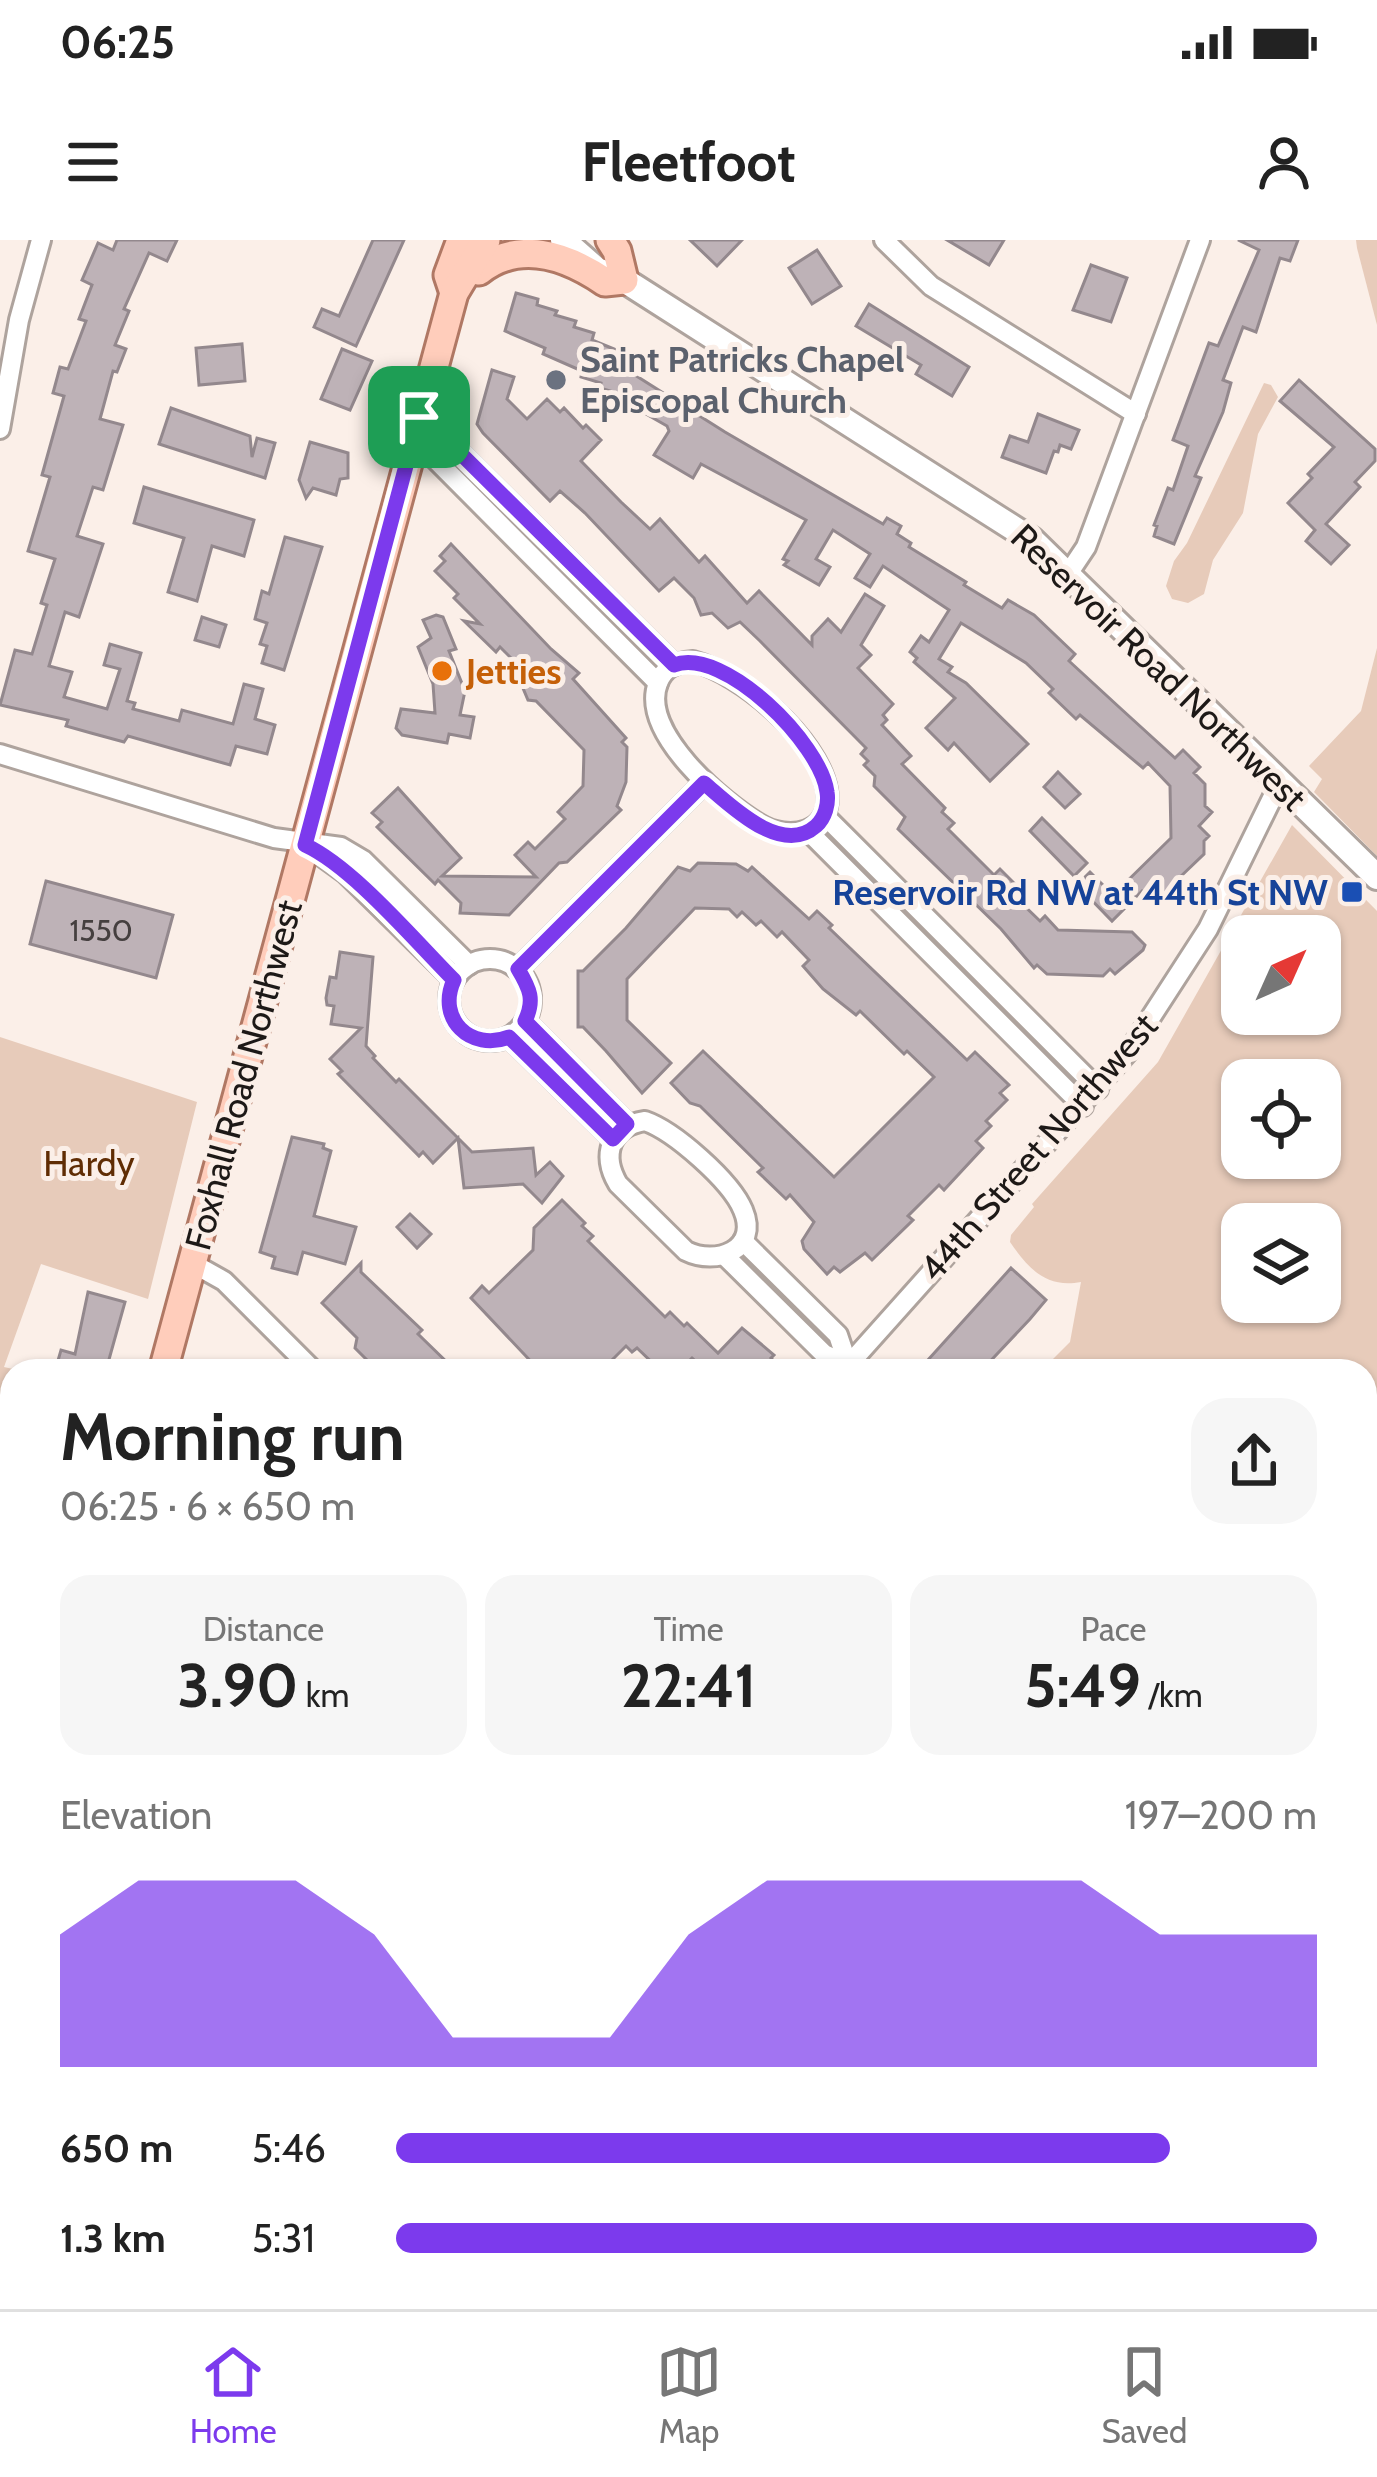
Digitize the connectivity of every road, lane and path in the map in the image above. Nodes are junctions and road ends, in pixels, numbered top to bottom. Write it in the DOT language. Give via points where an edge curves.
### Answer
graph roads {
  1 [pos="41,240"];
  2 [pos="461,240"];
  3 [pos="486,240"];
  4 [pos="563,240"];
  5 [pos="597,240"];
  6 [pos="610,240"];
  7 [pos="884,240"];
  8 [pos="1200,240"];
  9 [pos="624,280"];
  10 [pos="454,293"];
  11 [pos="1136,413"];
  12 [pos="416,427"];
  13 [pos="0,429"];
  14 [pos="1068,574"];
  15 [pos="674,665"];
  16 [pos="658,682"];
  17 [pos="0,754"];
  18 [pos="1280,782"];
  19 [pos="704,783"];
  20 [pos="824,815"];
  21 [pos="808,831"];
  22 [pos="305,845"];
  23 [pos="1377,877"];
  24 [pos="469,965"];
  25 [pos="518,969"];
  26 [pos="454,980"];
  27 [pos="525,1021"];
  28 [pos="509,1037"];
  29 [pos="1098,1089"];
  30 [pos="1083,1106"];
  31 [pos="627,1124"];
  32 [pos="613,1139"];
  33 [pos="743,1240"];
  34 [pos="726,1257"];
  35 [pos="193,1263"];
  36 [pos="167,1359"];
  37 [pos="302,1359"];
  38 [pos="832,1359"];
  39 [pos="844,1359"];
  40 [pos="854,1359"];
  1 -- 13 [label="street"];
  2 -- 10 [label="main road, Foxhall Road Northwest" via="448,275"];
  3 -- 10 [label="main road, Foxhall Road Northwest"];
  4 -- 9 [label="main road, Reservoir Road Northwest" via="597,270"];
  5 -- 9 [label="main road, Reservoir Road Northwest"];
  6 -- 9 [label="main road"];
  7 -- 11 [label="street" via="931,286"];
  8 -- 11 [label="street"];
  9 -- 10 [label="main road" via="605,282 555,248 524,243 506,245"];
  9 -- 14 [label="main road, Reservoir Road Northwest" via="1003,519"];
  10 -- 12 [label="main road, Foxhall Road Northwest"];
  11 -- 14 [label="street" via="1086,547"];
  12 -- 15 [label="street" via="449,442"];
  12 -- 16 [label="street"];
  12 -- 22 [label="main road, Foxhall Road Northwest"];
  14 -- 18 [label="main road, Reservoir Road Northwest"];
  15 -- 16 [label="street"];
  15 -- 20 [label="street" via="710,665 776,713 821,772"];
  16 -- 19 [label="street" via="661,720"];
  17 -- 22 [label="street"];
  18 -- 23 [label="main road, Reservoir Road Northwest"];
  18 -- 29 [label="street, 44th Street Northwest" via="1187,966"];
  19 -- 21 [label="street" via="769,830"];
  19 -- 25 [label="street"];
  20 -- 21 [label="street"];
  20 -- 29 [label="street"];
  21 -- 30 [label="street"];
  22 -- 24 [label="street" via="341,848 363,860"];
  22 -- 26 [label="street" via="345,873"];
  22 -- 35 [label="main road, Foxhall Road Northwest"];
  24 -- 25 [label="street" via="498,959"];
  24 -- 26 [label="street"];
  25 -- 27 [label="street" via="531,990"];
  26 -- 28 [label="street" via="449,1012 460,1030 477,1040"];
  27 -- 28 [label="street"];
  27 -- 31 [label="street"];
  28 -- 32 [label="street"];
  29 -- 30 [label="street, 44th Street Northwest"];
  30 -- 40 [label="street, 44th Street Northwest"];
  31 -- 32 [label="street"];
  31 -- 33 [label="street" via="645,1121 673,1133 738,1199"];
  32 -- 34 [label="street" via="610,1171 618,1184 686,1251"];
  33 -- 34 [label="street"];
  33 -- 39 [label="street" via="838,1335"];
  34 -- 38 [label="street"];
  35 -- 36 [label="main road, Foxhall Road Northwest"];
  35 -- 37 [label="street" via="224,1281"];
}
